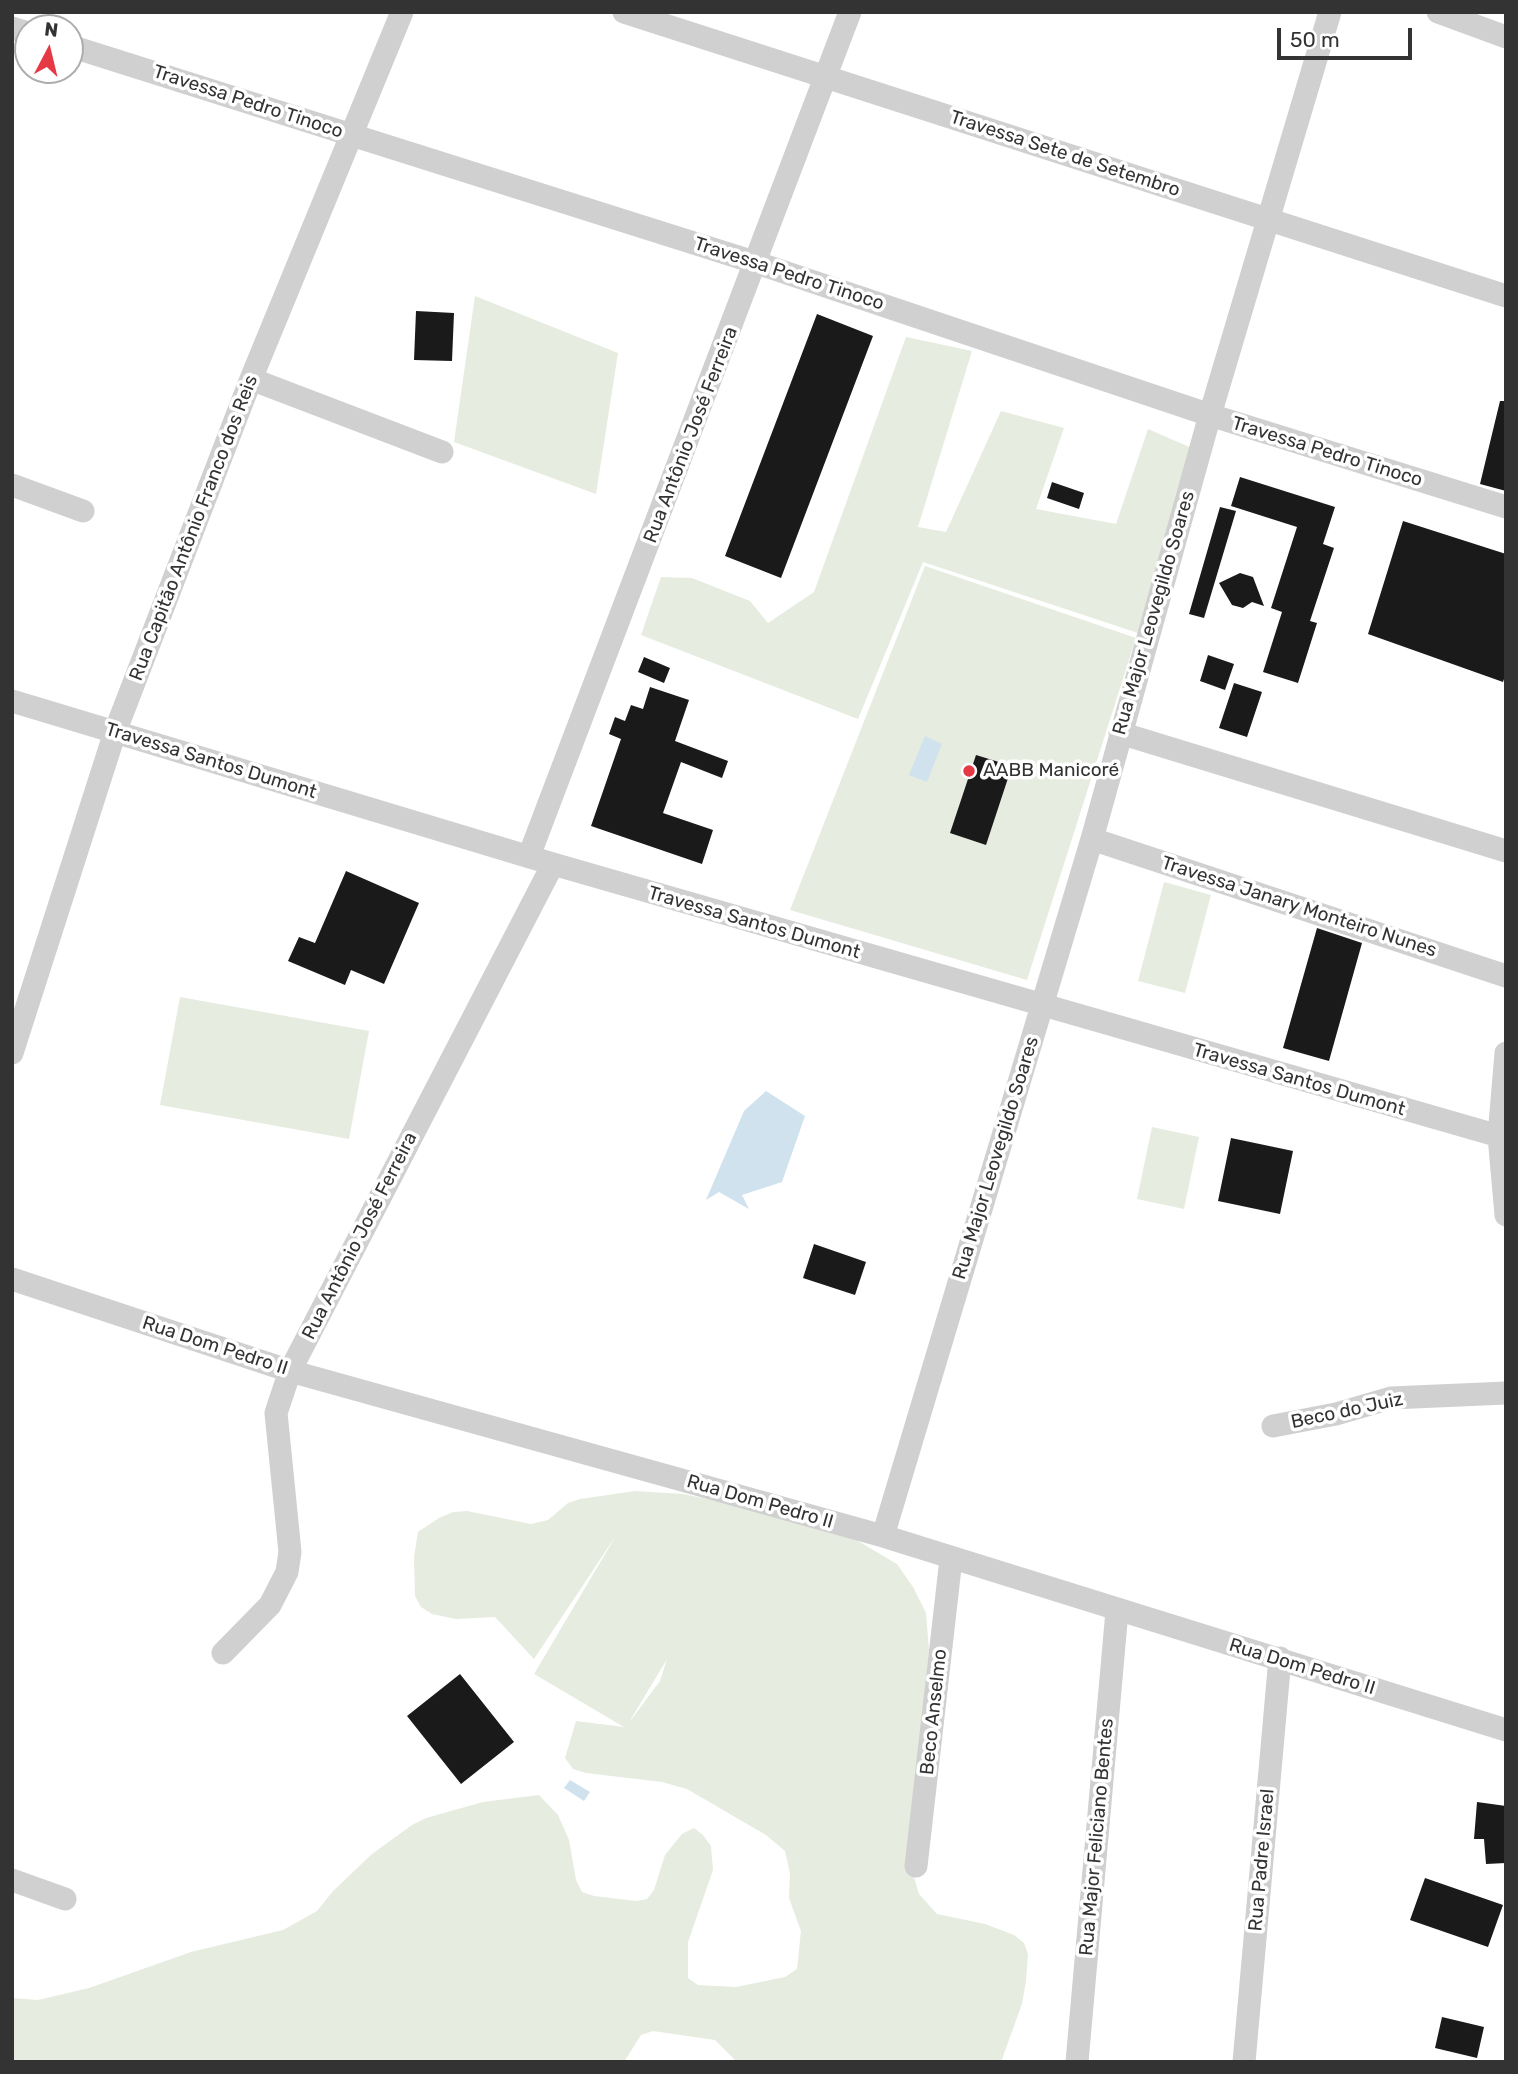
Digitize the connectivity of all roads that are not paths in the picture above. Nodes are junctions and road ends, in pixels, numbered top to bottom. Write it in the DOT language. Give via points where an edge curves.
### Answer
graph roads {
  1 [pos="402,12"];
  2 [pos="624,12"];
  3 [pos="850,12"];
  4 [pos="1330,12"];
  5 [pos="1437,12"];
  6 [pos="1506,37"];
  7 [pos="84,50"];
  8 [pos="826,76"];
  9 [pos="352,135"];
  10 [pos="1269,221"];
  11 [pos="757,263"];
  12 [pos="1506,296"];
  13 [pos="251,379"];
  14 [pos="1210,415"];
  15 [pos="442,453"];
  16 [pos="12,485"];
  17 [pos="1506,508"];
  18 [pos="83,511"];
  19 [pos="12,701"];
  20 [pos="115,732"];
  21 [pos="1120,733"];
  22 [pos="1091,839"];
  23 [pos="1506,851"];
  24 [pos="528,856"];
  25 [pos="553,864"];
  26 [pos="1506,976"];
  27 [pos="1041,1007"];
  28 [pos="12,1053"];
  29 [pos="1506,1053"];
  30 [pos="1499,1136"];
  31 [pos="1506,1215"];
  32 [pos="12,1279"];
  33 [pos="290,1371"];
  34 [pos="1506,1393"];
  35 [pos="1273,1426"];
  36 [pos="883,1536"];
  37 [pos="951,1559"];
  38 [pos="1117,1611"];
  39 [pos="223,1653"];
  40 [pos="1280,1658"];
  41 [pos="1506,1730"];
  42 [pos="916,1866"];
  43 [pos="12,1880"];
  44 [pos="65,1899"];
  45 [pos="1077,2062"];
  46 [pos="1244,2062"];
  1 -- 9 [label="street, Rua Capitão Antônio Franco dos Reis"];
  2 -- 8 [label="street, Travessa Sete de Setembro"];
  3 -- 8 [label="street, Rua Antônio José Ferreira"];
  4 -- 10 [label="street, Rua Major Leovegildo Soares"];
  5 -- 6 [label="street"];
  7 -- 9 [label="street, Travessa Pedro Tinoco"];
  8 -- 10 [label="street, Travessa Sete de Setembro"];
  8 -- 11 [label="street, Rua Antônio José Ferreira"];
  9 -- 11 [label="street, Travessa Pedro Tinoco"];
  9 -- 13 [label="street, Rua Capitão Antônio Franco dos Reis"];
  10 -- 12 [label="street, Travessa Sete de Setembro"];
  10 -- 14 [label="street, Rua Major Leovegildo Soares"];
  11 -- 14 [label="street, Travessa Pedro Tinoco"];
  11 -- 24 [label="street, Rua Antônio José Ferreira"];
  13 -- 15 [label="street"];
  13 -- 20 [label="street, Rua Capitão Antônio Franco dos Reis"];
  14 -- 17 [label="street, Travessa Pedro Tinoco"];
  14 -- 21 [label="street, Rua Major Leovegildo Soares"];
  16 -- 18 [label="street"];
  19 -- 20 [label="street, Travessa Santos Dumont"];
  20 -- 24 [label="street, Travessa Santos Dumont"];
  20 -- 28 [label="street, Rua Capitão Antônio Franco dos Reis"];
  21 -- 22 [label="street, Rua Major Leovegildo Soares"];
  21 -- 23 [label="street"];
  22 -- 26 [label="street, Travessa Janary Monteiro Nunes"];
  22 -- 27 [label="street, Rua Major Leovegildo Soares"];
  24 -- 25 [label="street, Travessa Santos Dumont"];
  25 -- 27 [label="street, Travessa Santos Dumont"];
  25 -- 33 [label="street, Rua Antônio José Ferreira"];
  27 -- 30 [label="street, Travessa Santos Dumont"];
  27 -- 36 [label="street, Rua Major Leovegildo Soares"];
  29 -- 30 [label="street"];
  30 -- 31 [label="street"];
  32 -- 33 [label="street, Rua Dom Pedro II"];
  33 -- 36 [label="street, Rua Dom Pedro II"];
  33 -- 39 [label="street, Rua Antônio José Ferreira" via="276,1413 290,1552 286,1572 270,1605"];
  34 -- 35 [label="street, Beco do Juiz" via="1391,1398"];
  36 -- 37 [label="street, Rua Dom Pedro II"];
  37 -- 38 [label="street, Rua Dom Pedro II"];
  37 -- 42 [label="street, Beco Anselmo"];
  38 -- 40 [label="street, Rua Dom Pedro II"];
  38 -- 45 [label="street, Rua Major Feliciano Bentes"];
  40 -- 41 [label="street, Rua Dom Pedro II"];
  40 -- 46 [label="street, Rua Padre Israel"];
  43 -- 44 [label="street"];
}
